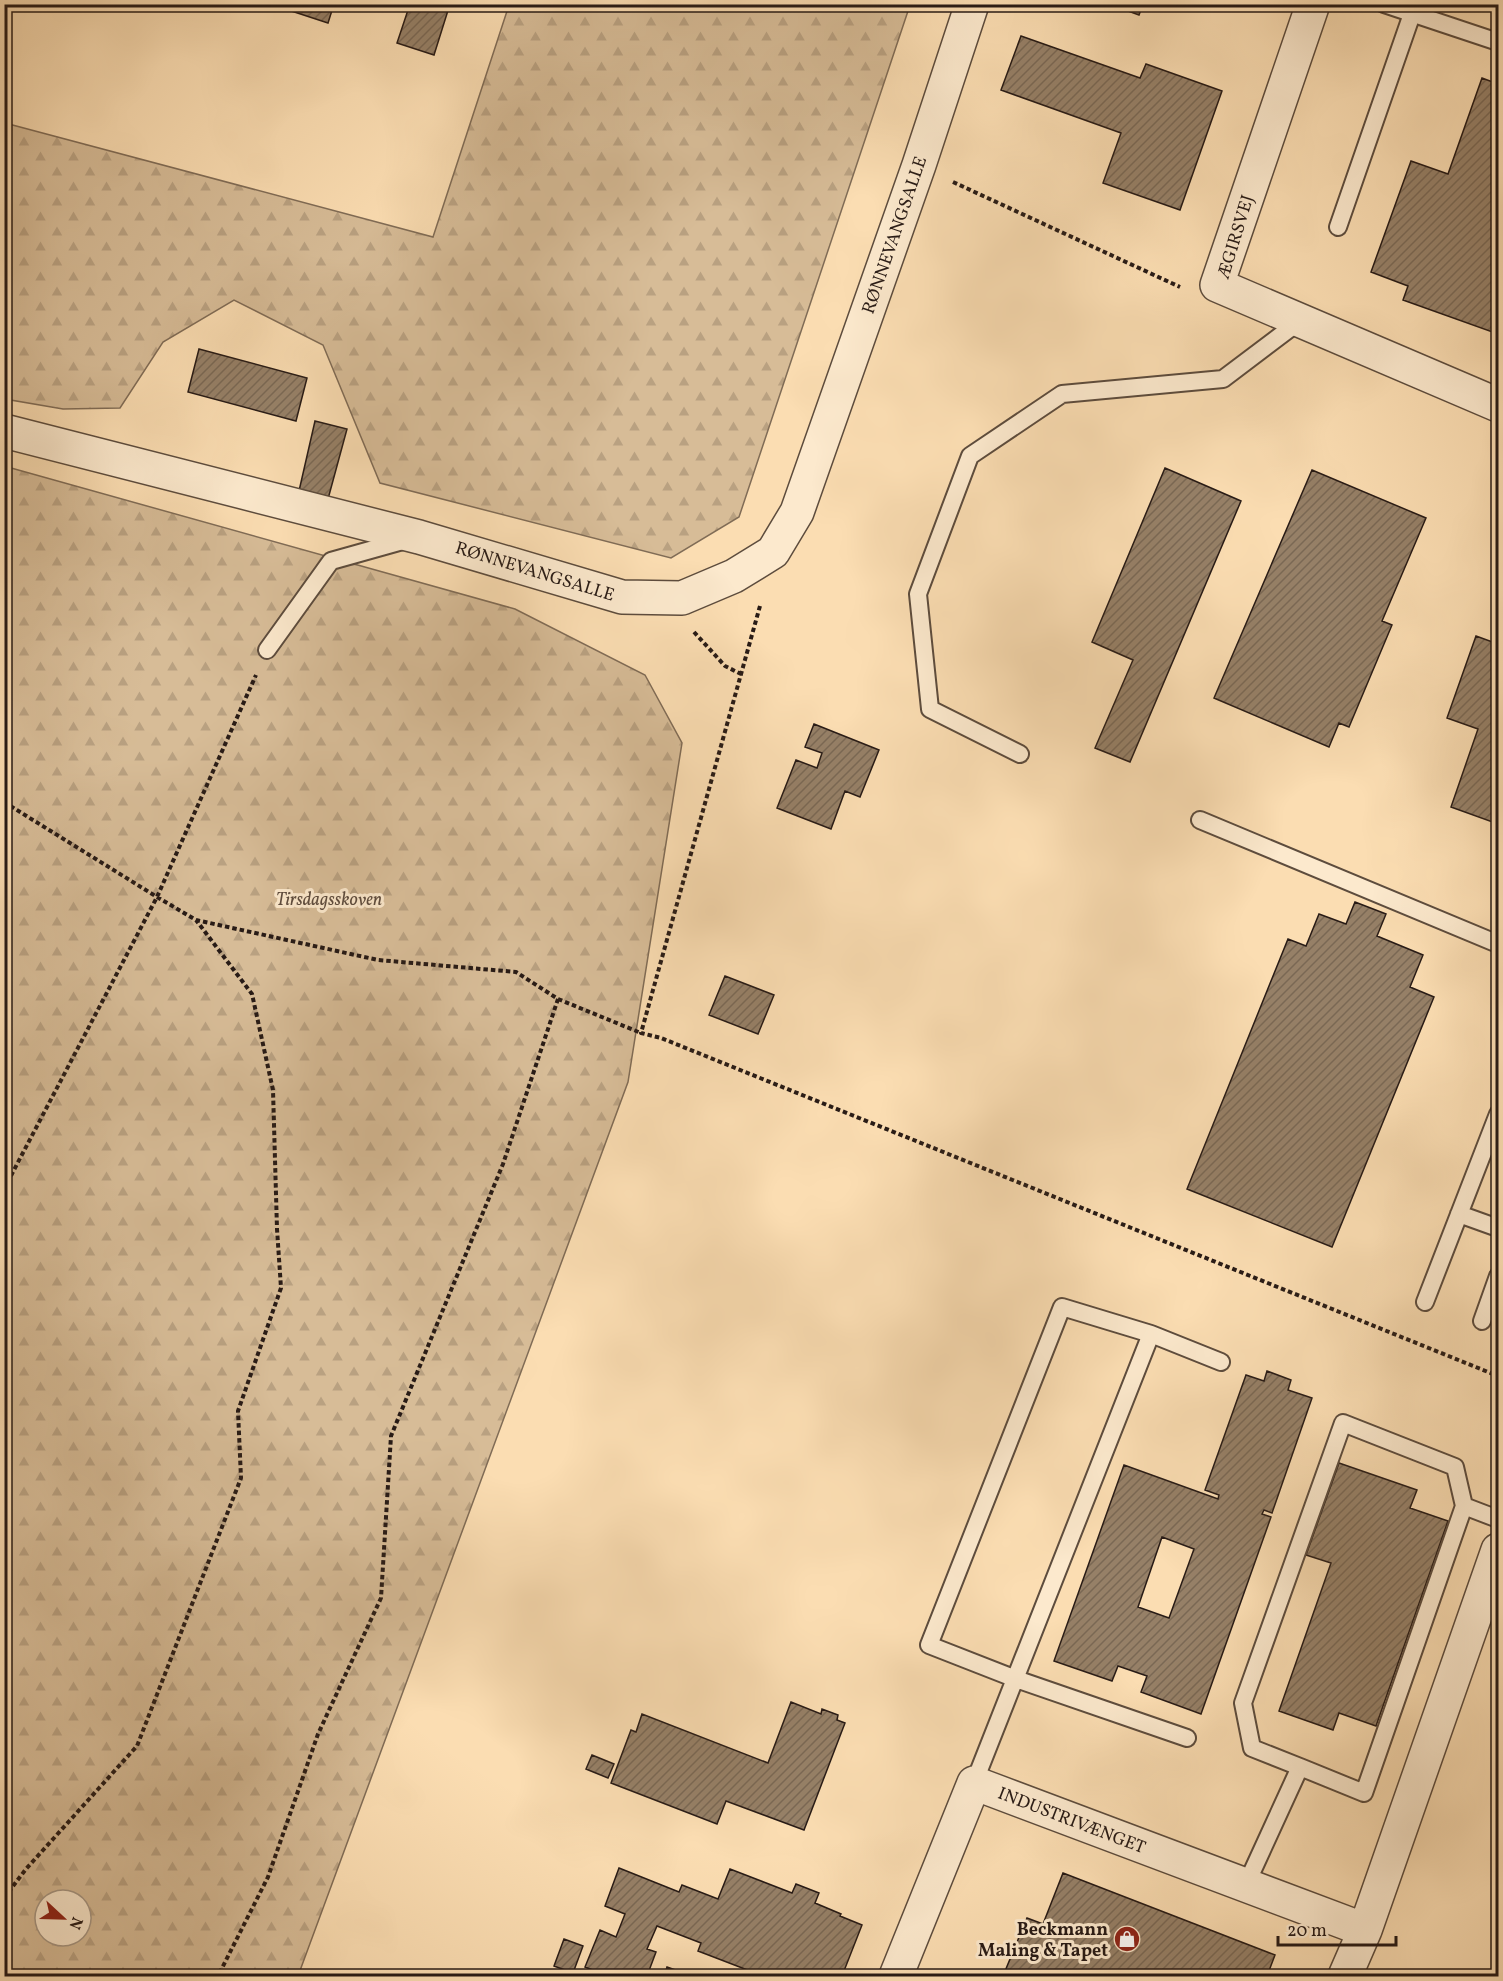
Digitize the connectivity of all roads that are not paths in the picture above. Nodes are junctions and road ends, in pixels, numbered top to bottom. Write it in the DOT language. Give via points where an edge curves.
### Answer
graph roads {
  1 [pos="972,4"];
  2 [pos="1313,4"];
  3 [pos="1384,4"];
  4 [pos="1412,14"];
  5 [pos="1498,42"];
  6 [pos="1338,227"];
  7 [pos="1301,320"];
  8 [pos="1498,405"];
  9 [pos="4,431"];
  10 [pos="419,537"];
  11 [pos="267,650"];
  12 [pos="1020,754"];
  13 [pos="1200,820"];
  14 [pos="1498,944"];
  15 [pos="1498,1114"];
  16 [pos="1459,1214"];
  17 [pos="1498,1228"];
  18 [pos="1498,1276"];
  19 [pos="1425,1302"];
  20 [pos="1482,1321"];
  21 [pos="1151,1334"];
  22 [pos="1221,1362"];
  23 [pos="1464,1506"];
  24 [pos="1498,1519"];
  25 [pos="1498,1550"];
  26 [pos="1016,1679"];
  27 [pos="1187,1738"];
  28 [pos="1300,1767"];
  29 [pos="974,1783"];
  30 [pos="1246,1885"];
  31 [pos="1365,1930"];
  32 [pos="896,1977"];
  33 [pos="1345,1977"];
  1 -- 10 [label="street, RØNNEVANGSALLE" via="797,512 773,552 734,576 682,598 622,597"];
  2 -- 7 [label="street, ÆGIRSVEJ" via="1217,285"];
  3 -- 4 [label="lane"];
  4 -- 5 [label="lane"];
  4 -- 6 [label="lane"];
  7 -- 8 [label="street, ÆGIRSVEJ"];
  7 -- 12 [label="lane" via="1223,379 1062,393 970,456 918,594 930,709"];
  9 -- 10 [label="street, RØNNEVANGSALLE"];
  10 -- 11 [label="lane" via="331,561"];
  13 -- 14 [label="lane"];
  15 -- 16 [label="lane"];
  16 -- 17 [label="lane"];
  16 -- 19 [label="lane"];
  18 -- 20 [label="lane"];
  21 -- 22 [label="lane"];
  21 -- 26 [label="lane"];
  21 -- 26 [label="lane" via="1062,1307 929,1645"];
  23 -- 24 [label="lane"];
  23 -- 28 [label="lane" via="1364,1792"];
  23 -- 28 [label="lane" via="1455,1467 1343,1423 1244,1704 1252,1748"];
  25 -- 31 [label="street"];
  26 -- 27 [label="lane"];
  26 -- 29 [label="lane"];
  28 -- 30 [label="lane"];
  29 -- 30 [label="street, INDUSTRIVÆNGET"];
  29 -- 32 [label="street, INDUSTRIVÆNGET"];
  30 -- 31 [label="street, INDUSTRIVÆNGET"];
  31 -- 33 [label="street"];
}
